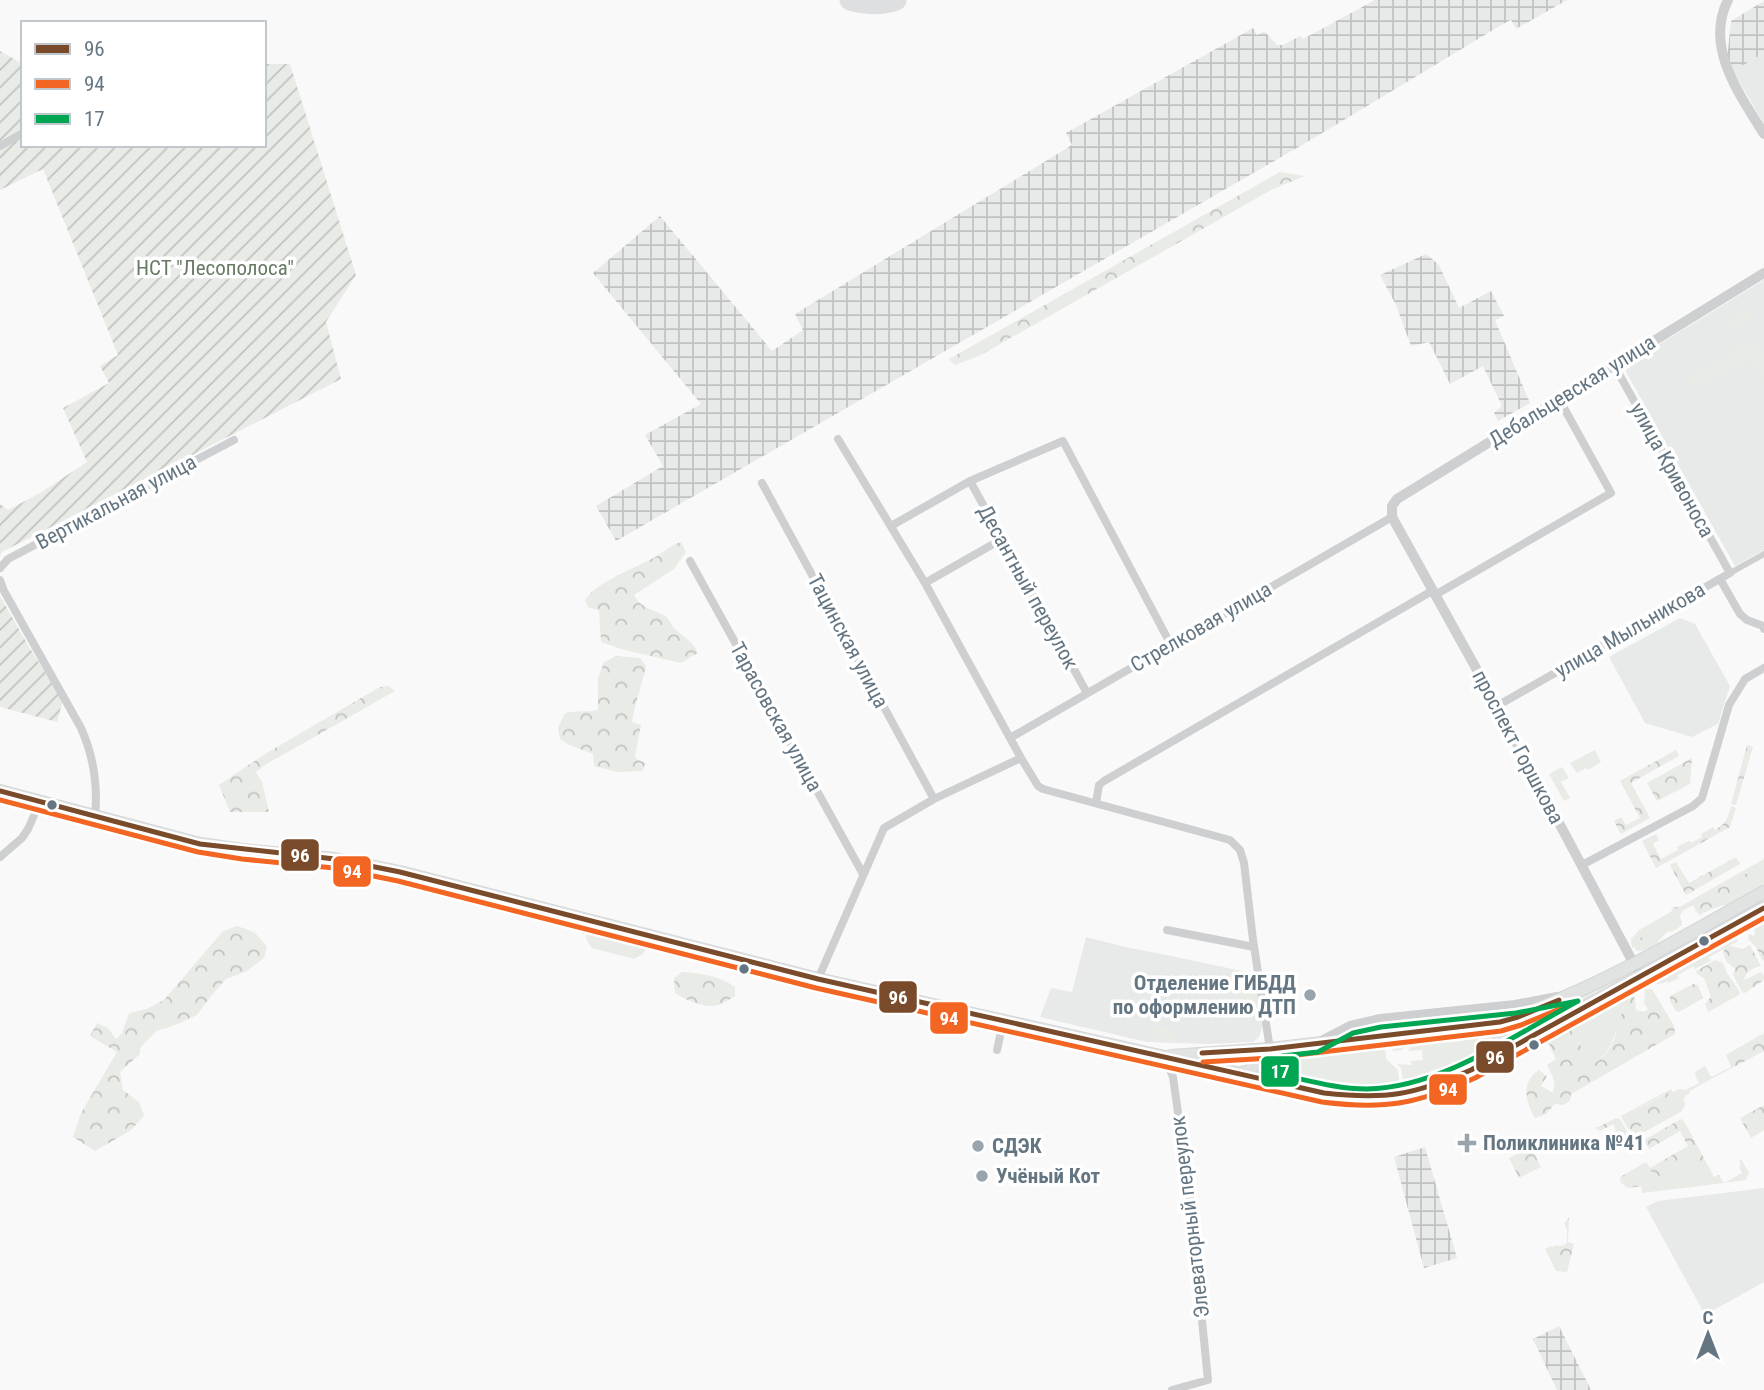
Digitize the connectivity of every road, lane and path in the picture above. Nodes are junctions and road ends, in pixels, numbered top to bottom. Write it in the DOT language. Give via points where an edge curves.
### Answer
graph roads {
  1 [pos="1728,0"];
  2 [pos="21,134"];
  3 [pos="1764,134"];
  4 [pos="0,146"];
  5 [pos="1764,273"];
  6 [pos="1614,365"];
  7 [pos="1559,399"];
  8 [pos="838,439"];
  9 [pos="234,440"];
  10 [pos="970,481"];
  11 [pos="762,483"];
  12 [pos="1392,517"];
  13 [pos="891,526"];
  14 [pos="1002,539"];
  15 [pos="1764,554"];
  16 [pos="690,561"];
  17 [pos="0,568"];
  18 [pos="1730,573"];
  19 [pos="1720,579"];
  20 [pos="0,580"];
  21 [pos="925,583"];
  22 [pos="1433,593"];
  23 [pos="1764,629"];
  24 [pos="1171,645"];
  25 [pos="1764,668"];
  26 [pos="1087,693"];
  27 [pos="1497,706"];
  28 [pos="1010,738"];
  29 [pos="1021,758"];
  30 [pos="0,791"];
  31 [pos="934,799"];
  32 [pos="40,802"];
  33 [pos="1096,803"];
  34 [pos="95,817"];
  35 [pos="0,857"];
  36 [pos="1582,865"];
  37 [pos="863,874"];
  38 [pos="1764,892"];
  39 [pos="1764,908"];
  40 [pos="1167,930"];
  41 [pos="1254,947"];
  42 [pos="1634,964"];
  43 [pos="1641,977"];
  44 [pos="818,979"];
  45 [pos="1577,992"];
  46 [pos="1518,1017"];
  47 [pos="1003,1022"];
  48 [pos="1481,1024"];
  49 [pos="1527,1039"];
  50 [pos="1315,1044"];
  51 [pos="1274,1049"];
  52 [pos="997,1050"];
  53 [pos="1241,1051"];
  54 [pos="1165,1057"];
  55 [pos="1493,1058"];
  56 [pos="1238,1074"];
  57 [pos="1278,1083"];
  58 [pos="1172,1390"];
  1 -- 3 [label="street" via="1721,20 1722,57"];
  2 -- 4 [label="street"];
  5 -- 6 [label="street, Дебальцевская улица"];
  6 -- 7 [label="street, Дебальцевская улица"];
  6 -- 18 [label="street, улица Кривоноса"];
  7 -- 12 [label="street, Дебальцевская улица" via="1397,499"];
  7 -- 22 [label="street" via="1611,493"];
  8 -- 13 [label="street"];
  9 -- 17 [label="street, Вертикальная улица" via="8,559"];
  10 -- 13 [label="street"];
  10 -- 14 [label="street, Десантный переулок"];
  10 -- 24 [label="street" via="1063,441"];
  11 -- 31 [label="street, Тацинская улица"];
  12 -- 22 [label="street, проспект Горшкова"];
  12 -- 24 [label="street, Стрелковая улица"];
  13 -- 21 [label="street"];
  14 -- 21 [label="street"];
  14 -- 26 [label="street, Десантный переулок"];
  15 -- 18 [label="street, улица Мыльникова"];
  16 -- 37 [label="street, Тарасовская улица"];
  18 -- 19 [label="street, улица Мыльникова"];
  19 -- 23 [label="street" via="1740,614"];
  19 -- 27 [label="street, улица Мыльникова"];
  20 -- 34 [label="street" via="89,746 97,792"];
  21 -- 28 [label="street"];
  22 -- 27 [label="street, проспект Горшкова"];
  22 -- 33 [label="street" via="1104,780"];
  24 -- 26 [label="street, Стрелковая улица"];
  25 -- 36 [label="street" via="1745,679 1729,705 1702,799"];
  26 -- 28 [label="street, Стрелковая улица"];
  27 -- 36 [label="street, проспект Горшкова"];
  28 -- 29 [label="street"];
  29 -- 31 [label="street"];
  29 -- 33 [label="street" via="1038,786"];
  30 -- 32 [label="main road"];
  31 -- 37 [label="street" via="884,828"];
  32 -- 34 [label="main road"];
  32 -- 35 [label="street" via="22,838"];
  33 -- 41 [label="street" via="1230,840 1244,863"];
  34 -- 44 [label="main road" via="200,844 335,859 400,872"];
  36 -- 42 [label="street, проспект Горшкова"];
  37 -- 44 [label="street"];
  38 -- 42 [label="main road"];
  39 -- 43 [label="main road"];
  40 -- 41 [label="street"];
  41 -- 51 [label="street"];
  42 -- 43 [label="street, проспект Горшкова"];
  42 -- 45 [label="main road"];
  43 -- 49 [label="main road"];
  44 -- 47 [label="main road"];
  45 -- 46 [label="main road"];
  45 -- 50 [label="street" via="1515,1004 1380,1017 1350,1025"];
  46 -- 48 [label="main road"];
  46 -- 49 [label="main road" via="1508,1027 1508,1036"];
  47 -- 52 [label="street"];
  47 -- 54 [label="main road"];
  48 -- 50 [label="main road"];
  48 -- 55 [label="main road" via="1496,1030 1500,1037"];
  49 -- 55 [label="main road"];
  50 -- 51 [label="main road"];
  51 -- 53 [label="main road"];
  51 -- 57 [label="main road" via="1268,1064"];
  53 -- 54 [label="main road"];
  53 -- 56 [label="main road" via="1255,1064"];
  54 -- 56 [label="main road"];
  54 -- 58 [label="street, Элеваторный переулок" via="1173,1077 1189,1191 1208,1380"];
  55 -- 57 [label="main road" via="1440,1084 1378,1097 1324,1093"];
  56 -- 57 [label="main road"];
}
